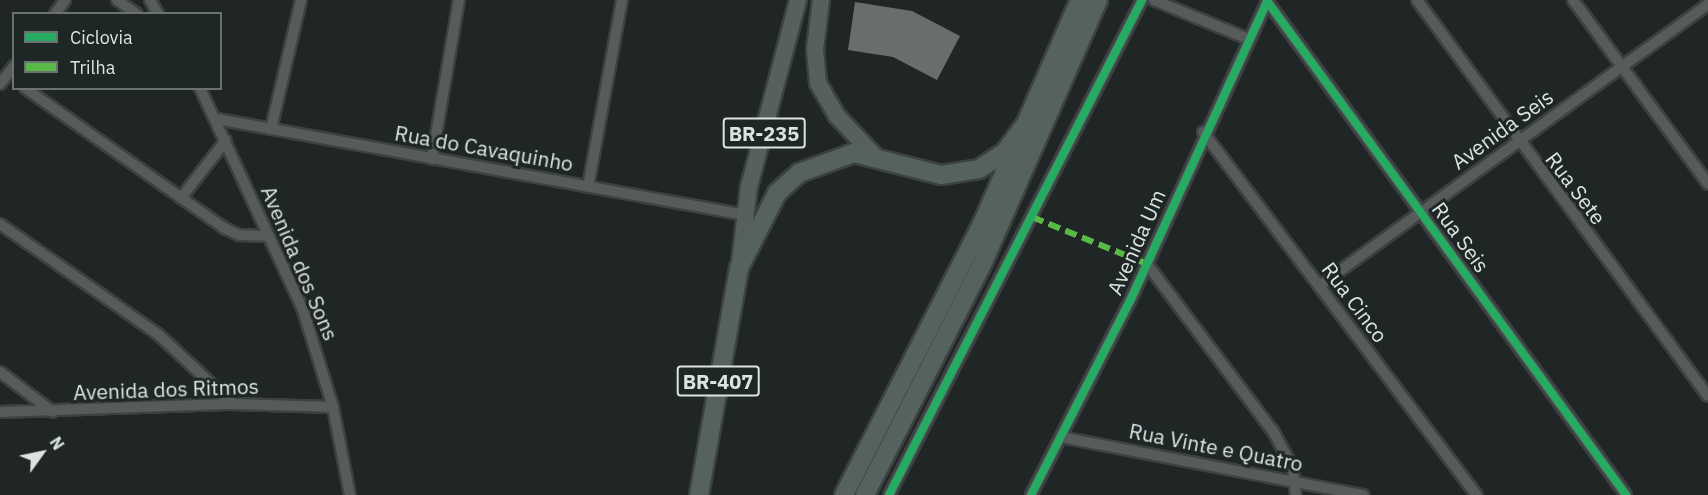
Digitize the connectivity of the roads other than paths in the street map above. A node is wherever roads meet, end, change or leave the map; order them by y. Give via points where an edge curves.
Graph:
1 (117, 0) edge
2 (301, 0) edge
3 (459, 0) edge
4 (622, 0) edge
5 (798, 0) edge
6 (821, 0) edge
7 (1080, 0) edge
8 (1098, 0) edge
9 (1142, 0) edge
10 (1154, 0) edge
11 (1417, 0) edge
12 (1573, 0) edge
13 (1267, 1) edge
14 (1708, 4) edge
15 (134, 12) edge
16 (1248, 39) junction
17 (1622, 66) junction
18 (27, 90) edge
19 (201, 90) edge
20 (1034, 113) junction
21 (217, 119) junction
22 (270, 129) junction
23 (1203, 132) junction
24 (226, 140) junction
25 (1517, 142) junction
26 (873, 154) junction
27 (432, 159) junction
28 (1708, 184) edge
29 (588, 187) junction
30 (181, 198) junction
31 (1420, 212) junction
32 (745, 216) junction
33 (0, 224) edge
34 (269, 236) junction
35 (1147, 264) junction
36 (739, 268) junction
37 (1319, 285) junction
38 (0, 372) edge
39 (1708, 396) edge
40 (233, 404) junction
41 (333, 407) junction
42 (0, 412) edge
43 (53, 412) junction
44 (906, 414) junction
45 (922, 423) junction
46 (1061, 437) junction
47 (1296, 482) junction
48 (866, 494) edge
49 (351, 495) edge
50 (699, 495) edge
51 (844, 495) edge
52 (889, 495) edge
53 (1031, 495) edge
54 (1296, 495) edge
55 (1363, 495) edge
56 (1477, 495) edge
57 (1626, 495) edge

1 - 15 street
2 - 22 street
3 - 27 street
4 - 29 street
5 - 32 main road, BR-235 / BR-235
6 - 26 main road, BR-235 / BR-235 via 815,49 818,82 837,116
7 - 20 highway
8 - 44 highway via 984,260
9 - 45 street
10 - 16 street
11 - 25 street, Rua Sete
12 - 17 street
13 - 16 street, Avenida Um
13 - 31 street, Rua Seis
14 - 17 street, Avenida Seis
16 - 23 street, Avenida Um
17 - 25 street, Avenida Seis
17 - 28 street
18 - 30 street
19 - 21 street, Avenida dos Sons
20 - 26 highway via 1005,152 969,172 928,173
20 - 51 highway
21 - 22 street, Rua do Cavaquinho
21 - 24 street, Avenida dos Sons
22 - 27 street, Rua do Cavaquinho
23 - 35 street, Avenida Um
23 - 37 street, Rua Cinco
24 - 30 street
24 - 34 street, Avenida dos Sons
25 - 31 street, Avenida Seis
25 - 39 street, Rua Sete
26 - 36 highway via 839,155 790,180 767,210
27 - 29 street, Rua do Cavaquinho
29 - 32 street, Rua do Cavaquinho
30 - 34 street via 239,235
31 - 37 street, Avenida Seis
31 - 57 street, Rua Seis
32 - 36 main road, BR-235 / BR-235
33 - 40 street via 159,335
34 - 41 street, Avenida dos Sons via 303,310
35 - 46 street, Avenida Um
35 - 47 street via 1274,431
36 - 50 highway, BR-407
37 - 56 street, Rua Cinco
38 - 43 street
40 - 41 street, Avenida dos Ritmos
40 - 43 street, Avenida dos Ritmos
41 - 49 street, Avenida dos Sons
42 - 43 street, Avenida dos Ritmos
44 - 45 street
44 - 48 highway
45 - 52 street
46 - 47 street, Rua Vinte e Quatro
46 - 53 street, Avenida Um
47 - 54 street
47 - 55 street, Rua Vinte e Quatro

